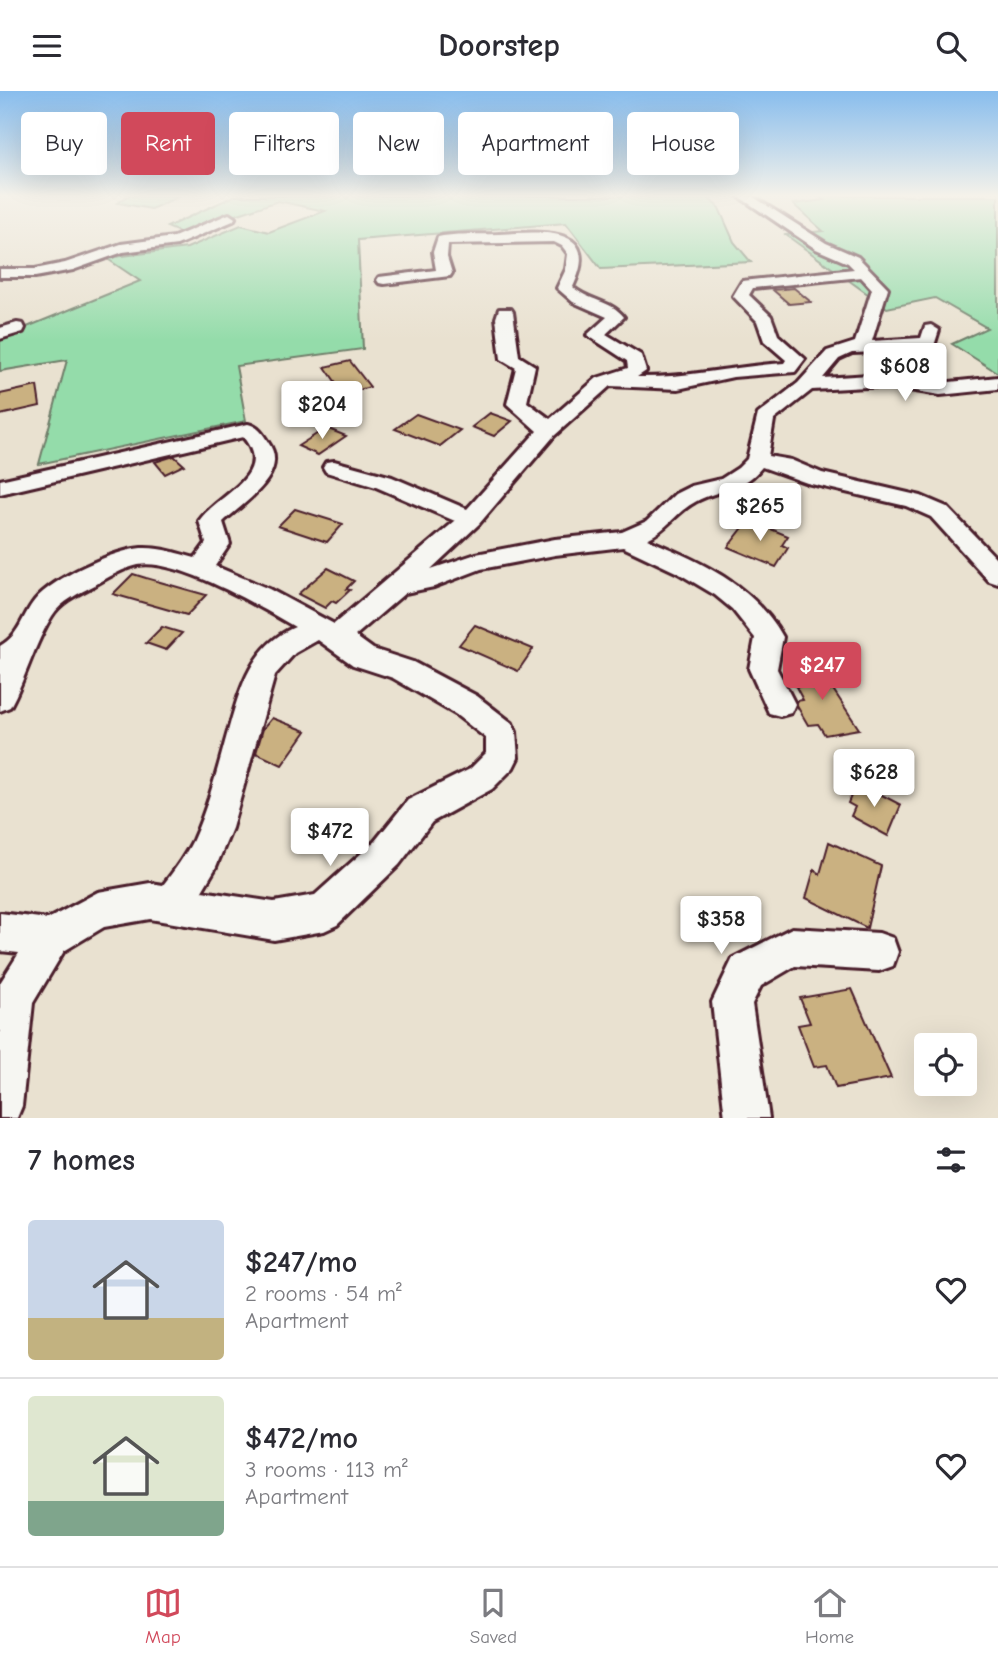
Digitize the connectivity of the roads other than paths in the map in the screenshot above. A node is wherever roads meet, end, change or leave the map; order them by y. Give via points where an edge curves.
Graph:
1 (150, 244) edge
2 (441, 244) edge
3 (567, 244) edge
4 (818, 244) edge
5 (866, 272) junction
6 (0, 273) edge
7 (384, 280) dead end
8 (505, 312) dead end
9 (17, 328) dead end
10 (932, 330) dead end
11 (0, 334) edge
12 (862, 346) junction
13 (604, 382) junction
14 (998, 383) edge
15 (807, 385) junction
16 (547, 432) junction
17 (757, 460) junction
18 (334, 467) dead end
19 (0, 487) edge
20 (471, 519) junction
21 (626, 539) junction
22 (200, 569) junction
23 (998, 575) edge
24 (398, 585) junction
25 (328, 633) junction
26 (9, 654) edge
27 (0, 698) edge
28 (780, 704) dead end
29 (172, 904) junction
30 (0, 932) edge
31 (51, 938) junction
32 (878, 952) dead end
33 (0, 1107) edge
34 (747, 1118) edge

1 - 6 street via 121,247 68,267
2 - 7 street via 444,273
3 - 13 street via 576,254 577,265 565,288 575,299 612,311 616,317 595,335 635,359 636,371
4 - 5 street via 853,260
5 - 12 street via 880,288
5 - 13 street via 747,284 741,296 765,319 770,337 796,359 789,368 733,372 678,383
8 - 16 street via 510,359 526,366 517,404
9 - 11 street
10 - 12 street via 928,342
12 - 15 street via 841,348
13 - 16 street
14 - 15 street via 940,389 884,380
15 - 17 street via 765,418
16 - 20 street
17 - 21 street via 728,484 683,499 655,526
17 - 23 street via 939,512
18 - 20 street via 384,482
19 - 22 street via 248,430 263,450 262,465 252,487 211,521 218,544
20 - 24 street
21 - 24 street via 476,562 425,581
21 - 28 street via 697,571 757,617 769,637 763,669
22 - 25 street
22 - 26 street via 169,559 138,557 94,573 47,603
24 - 25 street
25 - 29 street via 298,636 280,648 264,669 247,705 242,739 209,841
25 - 29 street via 363,657 403,670 466,705 501,732 502,758 481,779 420,811 387,853 324,912 274,921
26 - 27 street
29 - 31 street via 150,901 98,910
30 - 31 street
31 - 33 street via 14,997
32 - 34 street via 792,947 747,972 732,1002

